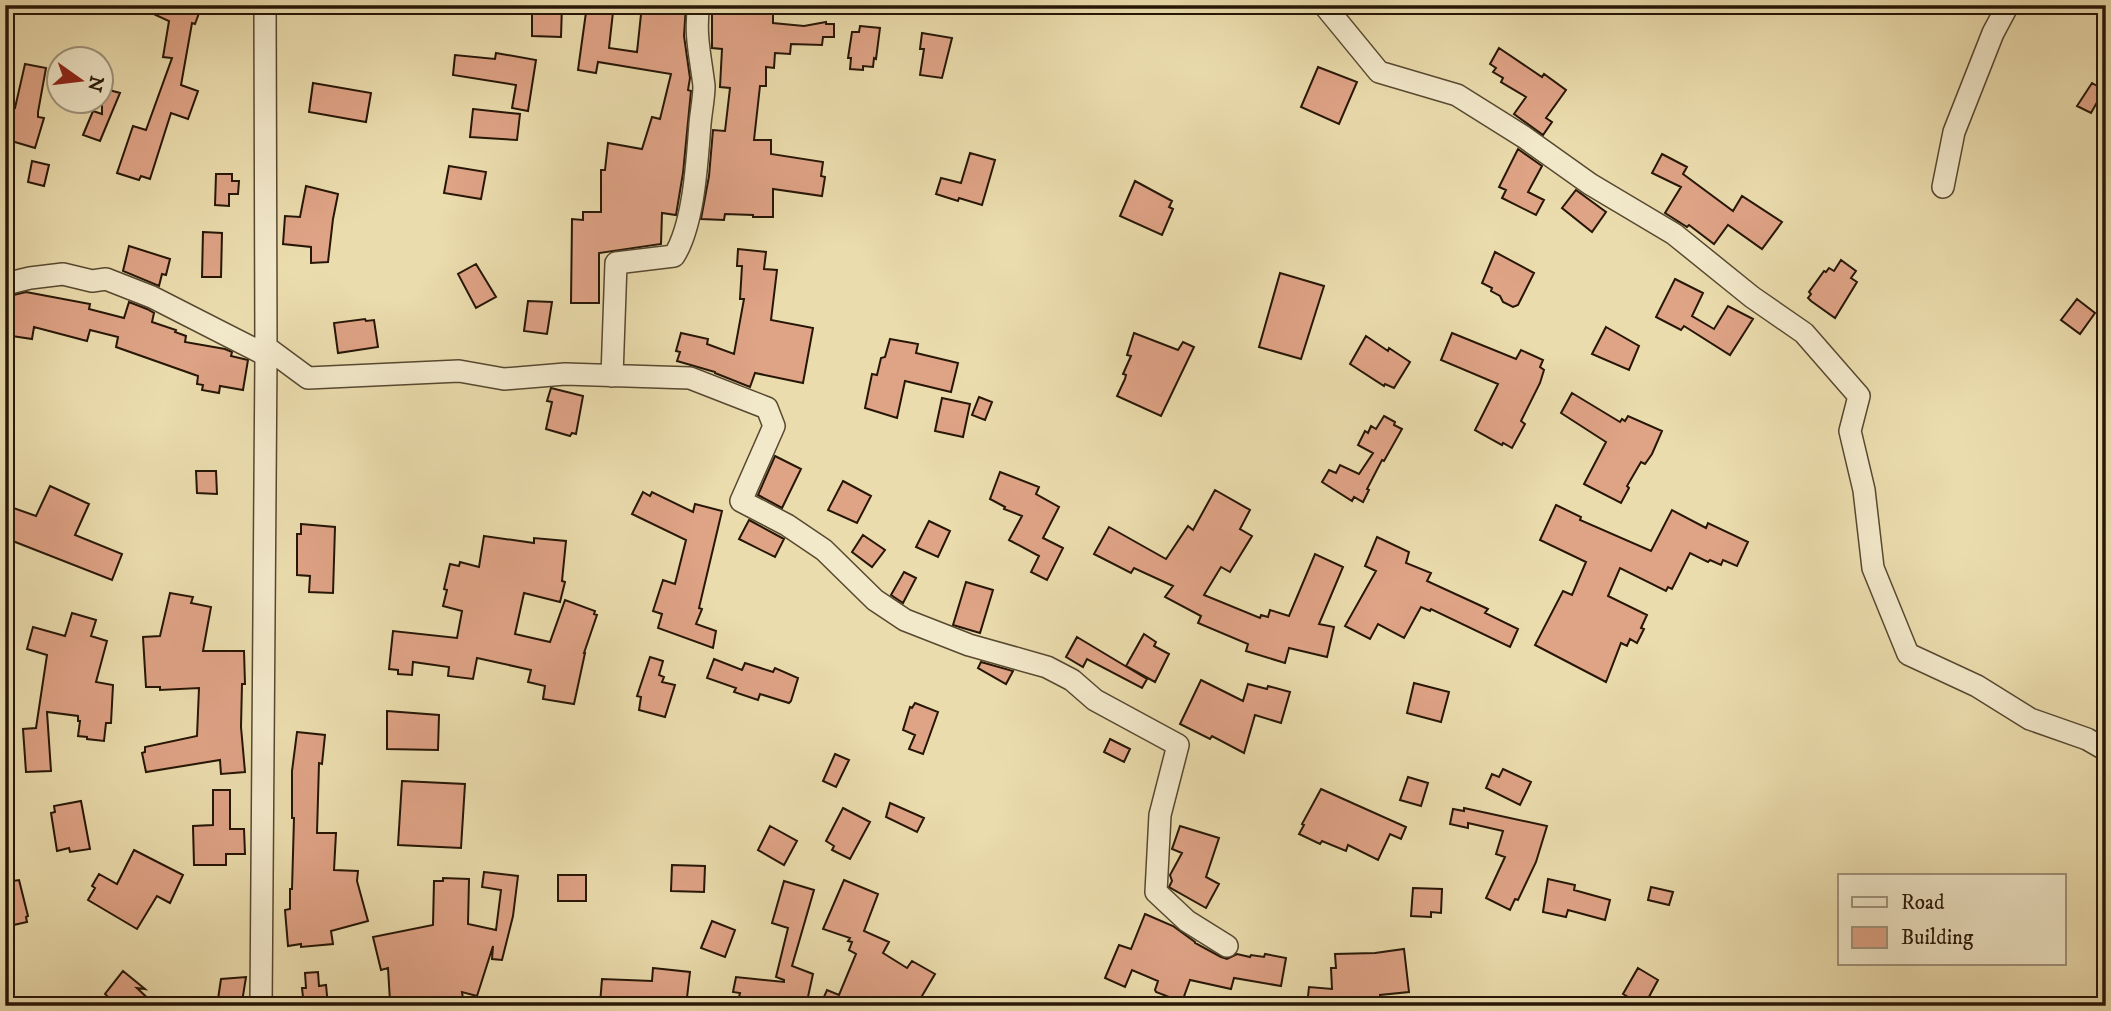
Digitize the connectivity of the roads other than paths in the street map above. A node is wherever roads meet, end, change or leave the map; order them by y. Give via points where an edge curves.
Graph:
1 (265, 5) edge
2 (699, 5) edge
3 (1324, 5) edge
4 (2008, 5) edge
5 (1943, 187) dead end
6 (5, 284) edge
7 (266, 351) junction
8 (612, 376) junction
9 (2106, 750) edge
10 (1227, 946) dead end
11 (261, 1006) edge

1 - 7 street
2 - 8 street via 695,23 704,89 690,207 674,256 616,263
3 - 9 street via 1379,72 1457,94 1590,184 1674,234 1804,333 1859,396 1850,431 1864,490 1873,568 1908,654 1977,686 2030,719
4 - 5 street via 1954,132
6 - 7 street via 63,274 92,281 106,279
7 - 8 street via 308,378 459,371 504,379
7 - 11 street
8 - 10 street via 690,378 767,408 774,426 741,501 824,550 876,600 905,620 969,645 1047,667 1178,745 1160,815 1156,892 1187,921

